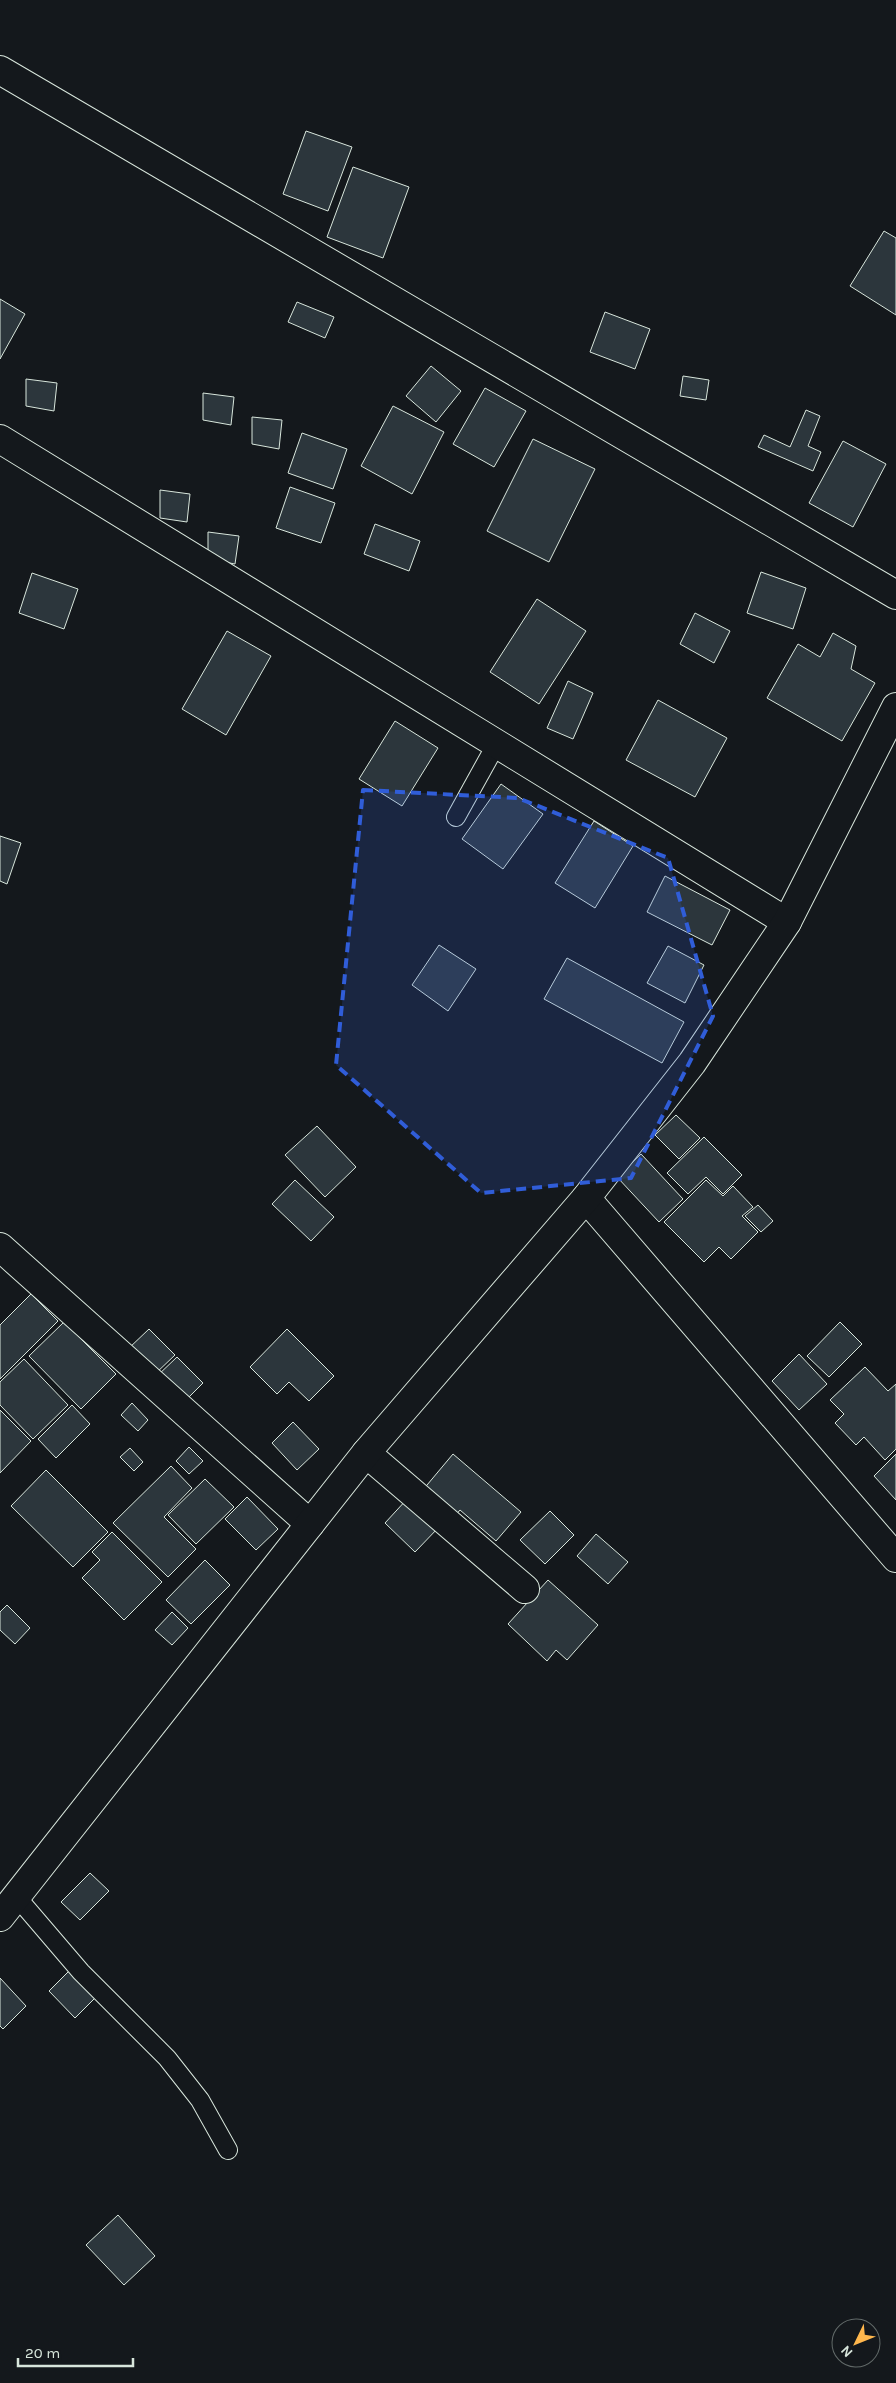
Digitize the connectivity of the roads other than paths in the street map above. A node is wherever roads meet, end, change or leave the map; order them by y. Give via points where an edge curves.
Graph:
1 (0, 70) edge
2 (0, 439) edge
3 (896, 595) edge
4 (896, 707) edge
5 (497, 744) junction
6 (456, 817) dead end
7 (787, 922) junction
8 (586, 1198) junction
9 (0, 1248) edge
10 (366, 1453) junction
11 (310, 1524) junction
12 (896, 1558) edge
13 (525, 1589) dead end
14 (16, 1896) junction
15 (0, 1917) edge
16 (228, 2150) dead end

1 - 3 street
2 - 5 street
4 - 7 street
5 - 6 lane
5 - 7 street
7 - 8 street via 692,1063
8 - 10 street
8 - 12 street
9 - 11 street
10 - 11 street
10 - 13 street
11 - 14 street
14 - 15 street
14 - 16 lane via 81,1972 167,2058 200,2100

